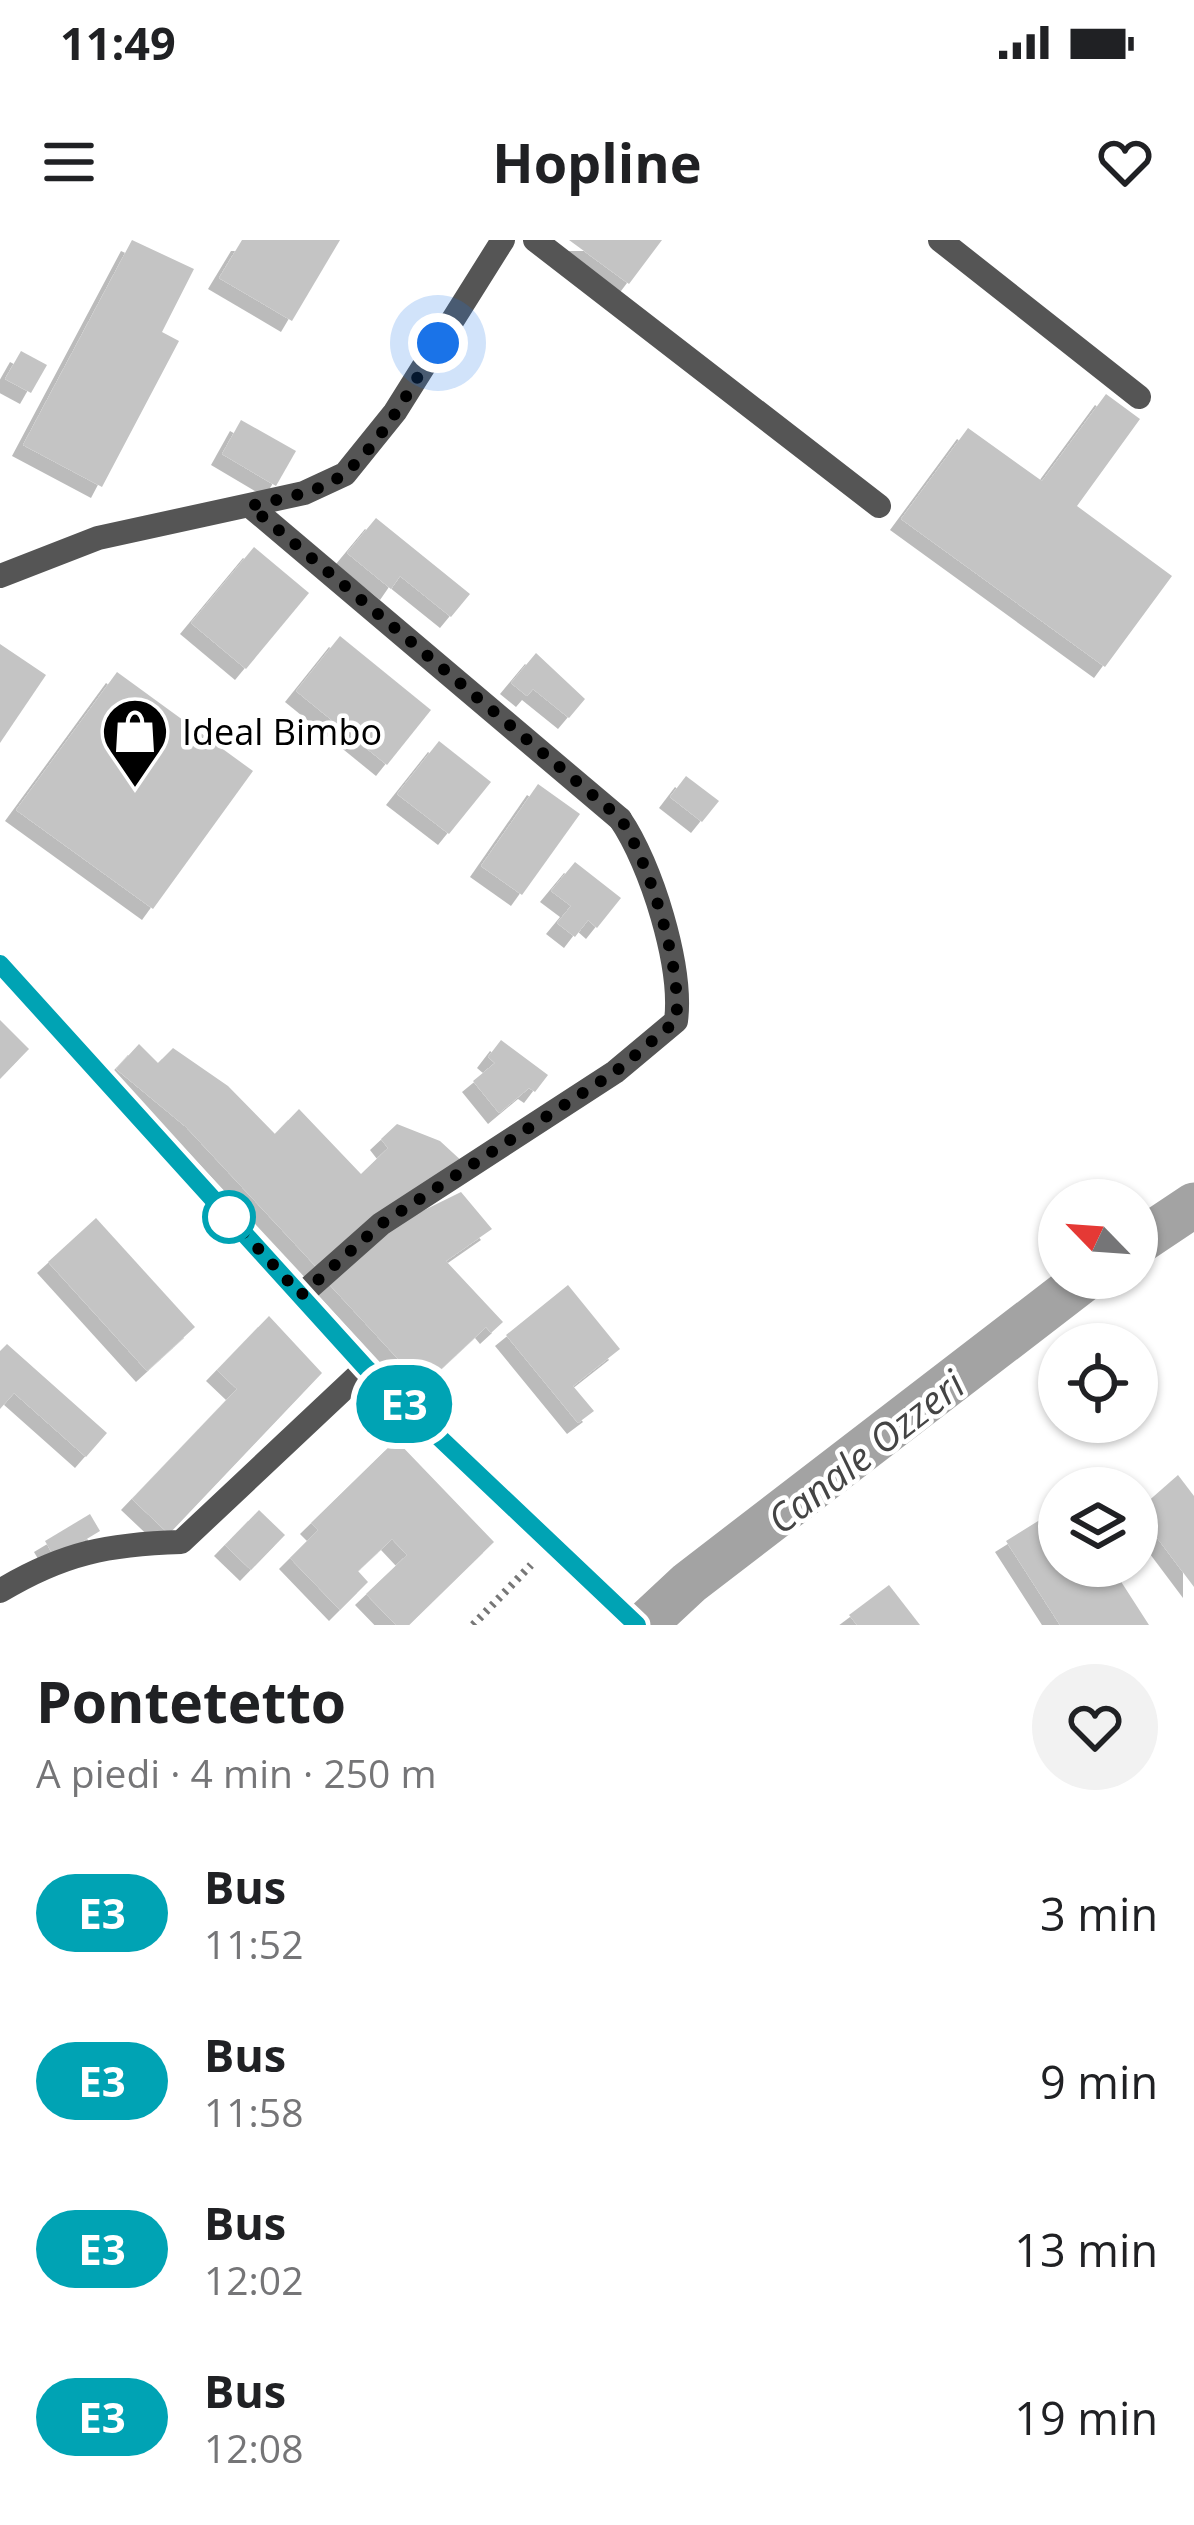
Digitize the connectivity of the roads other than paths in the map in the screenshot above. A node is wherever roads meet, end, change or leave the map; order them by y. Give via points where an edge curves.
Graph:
1 (503, 240) edge
2 (535, 240) edge
3 (940, 240) edge
4 (1139, 398) dead end
5 (250, 506) junction
6 (879, 506) dead end
7 (0, 576) edge
8 (0, 964) edge
9 (301, 1295) junction
10 (366, 1368) junction
11 (0, 1591) edge
12 (637, 1625) edge

1 - 5 street via 345,474
2 - 6 street
3 - 4 street
5 - 7 street via 98,538
5 - 9 street via 620,818 644,853 680,994 676,1021 615,1072 381,1224
8 - 9 main road
9 - 10 main road
10 - 11 street via 181,1541 112,1544 43,1565
10 - 12 main road

